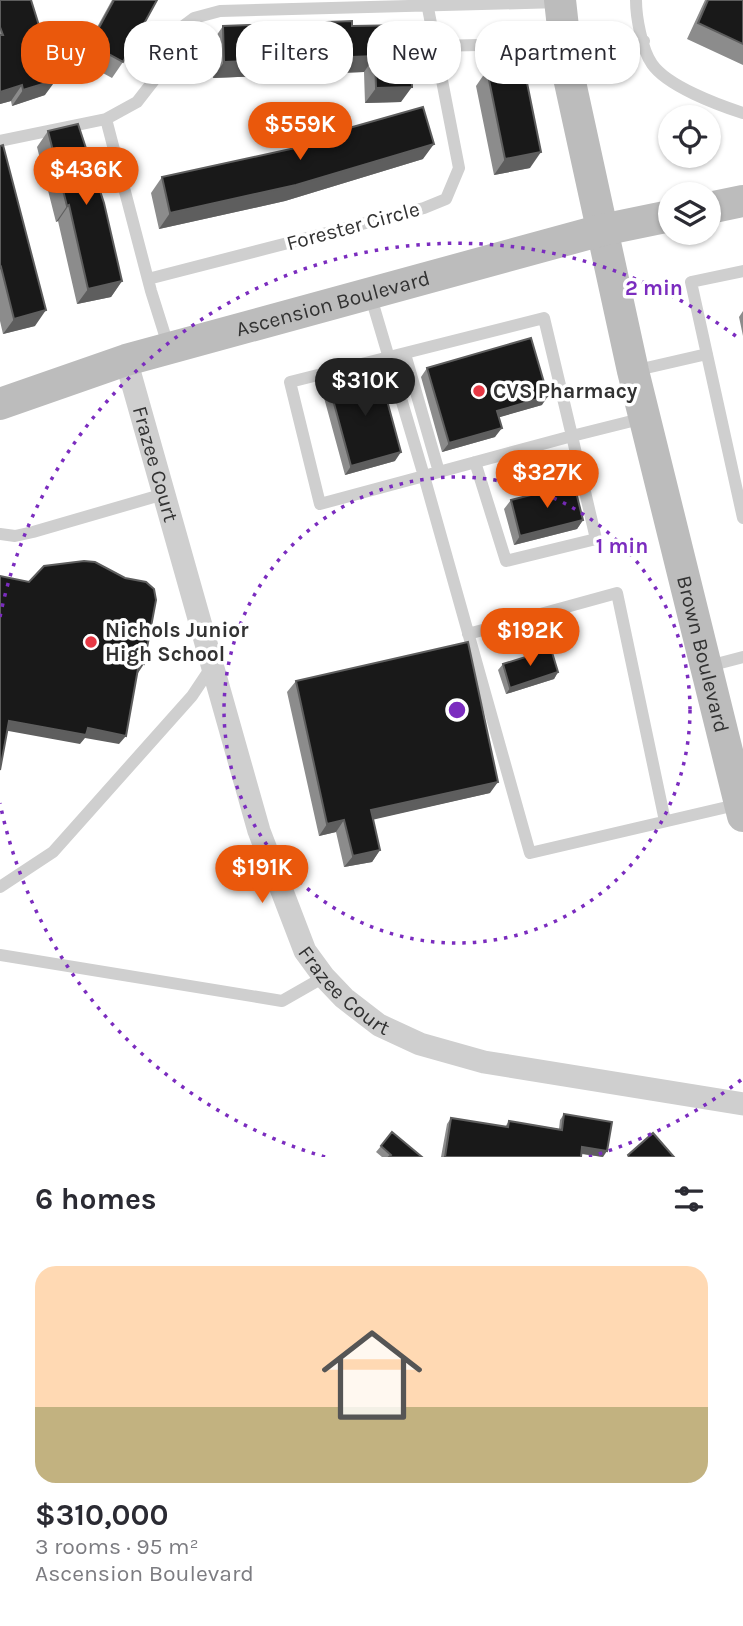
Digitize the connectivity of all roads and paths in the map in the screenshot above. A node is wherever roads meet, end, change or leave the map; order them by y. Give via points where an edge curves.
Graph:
1 (636, 0) edge
2 (560, 1) edge
3 (427, 3) junction
4 (430, 21) edge
5 (561, 21) edge
6 (644, 41) junction
7 (640, 42) edge
8 (442, 84) edge
9 (571, 84) edge
10 (743, 113) edge
11 (106, 119) junction
12 (0, 141) edge
13 (743, 201) edge
14 (721, 206) edge
15 (658, 218) edge
16 (602, 230) junction
17 (743, 271) edge
18 (149, 285) junction
19 (370, 294) junction
20 (169, 349) junction
21 (405, 354) junction
22 (707, 354) junction
23 (390, 358) junction
24 (126, 360) junction
25 (633, 371) junction
26 (0, 404) edge
27 (644, 418) junction
28 (572, 436) junction
29 (475, 462) junction
30 (439, 472) junction
31 (424, 476) junction
32 (164, 494) junction
33 (743, 519) edge
34 (0, 534) edge
35 (468, 634) junction
36 (743, 657) edge
37 (212, 666) junction
38 (705, 667) junction
39 (742, 810) edge
40 (665, 821) junction
41 (0, 887) edge
42 (0, 955) edge
43 (324, 977) junction
44 (743, 1104) edge

1 - 6 lane
2 - 3 lane
2 - 5 street, Brown Boulevard
3 - 4 lane, Forester Circle
3 - 11 lane via 220,11 194,18 177,33 165,66 137,103
6 - 7 lane
6 - 10 lane via 651,63 667,78
8 - 18 lane, Forester Circle via 458,168 446,199
9 - 16 street, Brown Boulevard
11 - 12 lane
11 - 18 lane
13 - 14 street
15 - 16 street, Ascension Boulevard
16 - 19 street, Ascension Boulevard
16 - 25 street, Brown Boulevard
17 - 22 lane via 691,282
18 - 20 lane
19 - 20 street, Ascension Boulevard
19 - 23 lane
20 - 24 street, Ascension Boulevard
21 - 23 lane
21 - 28 lane via 544,318
21 - 30 lane
22 - 25 lane
22 - 33 lane
23 - 31 lane
23 - 31 lane via 290,382 320,504
24 - 26 street, Ascension Boulevard
24 - 32 street, Frazee Court
25 - 27 street, Brown Boulevard
27 - 28 lane
27 - 38 street, Brown Boulevard
28 - 29 lane
28 - 29 lane via 596,539 506,561
29 - 30 lane
30 - 31 lane
31 - 35 lane
32 - 34 lane via 33,533
32 - 37 street, Frazee Court
35 - 40 lane via 530,853
35 - 40 lane via 617,593
36 - 38 lane
37 - 41 lane via 192,696 53,852
37 - 43 street, Frazee Court via 279,889 305,951
38 - 39 street, Brown Boulevard
39 - 40 lane
42 - 43 lane via 282,1001
43 - 44 street, Frazee Court via 380,1025 420,1044 484,1062

